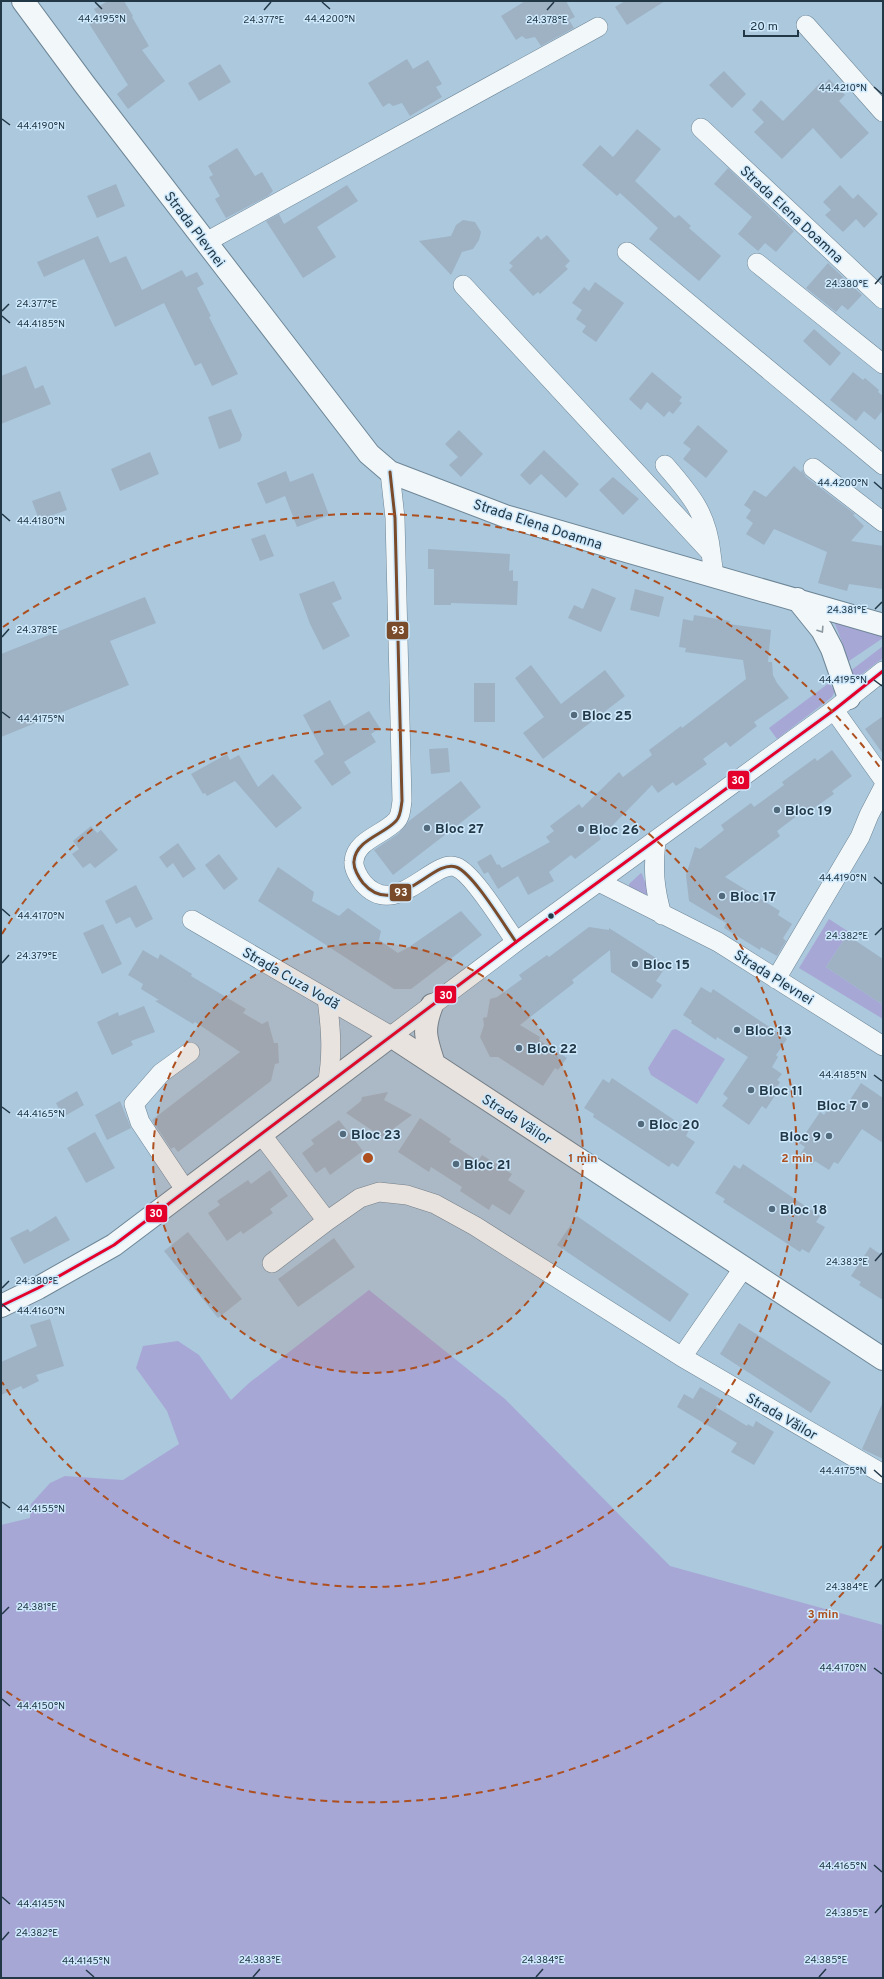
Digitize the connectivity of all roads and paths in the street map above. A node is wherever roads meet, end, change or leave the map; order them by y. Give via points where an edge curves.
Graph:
1 (23, 1) edge
2 (806, 25) dead end
3 (598, 27) dead end
4 (883, 112) edge
5 (701, 128) dead end
6 (206, 242) junction
7 (627, 252) dead end
8 (757, 263) dead end
9 (463, 285) dead end
10 (883, 299) edge
11 (883, 364) edge
12 (369, 454) joint
13 (665, 465) dead end
14 (883, 465) edge
15 (813, 468) dead end
16 (390, 472) junction
17 (883, 522) edge
18 (711, 553) junction
19 (714, 576) junction
20 (797, 599) junction
21 (883, 625) edge
22 (883, 671) edge
23 (841, 704) junction
24 (883, 780) edge
25 (883, 788) edge
26 (656, 840) junction
27 (599, 882) junction
28 (662, 915) junction
29 (192, 920) dead end
30 (516, 942) junction
31 (776, 978) junction
32 (327, 999) junction
33 (432, 1005) junction
34 (391, 1036) junction
35 (883, 1046) edge
36 (190, 1052) dead end
37 (434, 1064) junction
38 (327, 1085) junction
39 (261, 1134) junction
40 (186, 1191) junction
41 (327, 1221) junction
42 (272, 1263) dead end
43 (744, 1267) junction
44 (1, 1306) edge
45 (682, 1357) junction
46 (883, 1359) edge
47 (883, 1474) edge

1 - 6 street, Strada Plevnei
2 - 4 street
3 - 6 street
5 - 10 street, Strada Elena Doamna
6 - 12 street, Strada Plevnei
7 - 14 street
8 - 11 street
9 - 18 street
12 - 16 street, Strada Elena Doamna
13 - 18 street via 697,504 709,538
15 - 17 street
16 - 19 street, Strada Elena Doamna via 505,516
16 - 30 street via 395,518 402,801 401,811 396,820 360,847 355,855 354,864 361,881 367,887 378,894 391,895 415,886 446,867 454,866 469,877
18 - 19 street
19 - 20 street, Strada Elena Doamna
20 - 21 street, Strada Elena Doamna
20 -> 23 street via 822,630 832,649
22 - 23 street
23 - 24 street
23 - 26 street
25 - 31 street via 860,838
26 - 27 street
26 - 28 street via 653,865 655,890
27 - 28 street, Strada Plevnei
27 - 30 street
28 - 31 street, Strada Plevnei via 718,942
29 - 32 street, Strada Cuza Vodă
30 - 33 street
31 - 35 street, Strada Plevnei
32 - 34 street, Strada Cuza Vodă
32 - 38 street via 332,1044
33 - 34 street
33 - 37 street via 426,1022 426,1037
34 - 37 street, Strada Văilor
34 - 38 street
36 - 40 street via 161,1073 134,1104 140,1122
37 - 43 street, Strada Văilor
38 - 39 street
39 - 40 street
39 - 41 street
40 - 44 street via 114,1245
41 - 42 street, Strada Văilor
41 - 45 street, Strada Văilor via 360,1198 379,1192 407,1195 435,1204 476,1226
43 - 45 street
43 - 46 street, Strada Văilor
45 - 47 street, Strada Văilor

